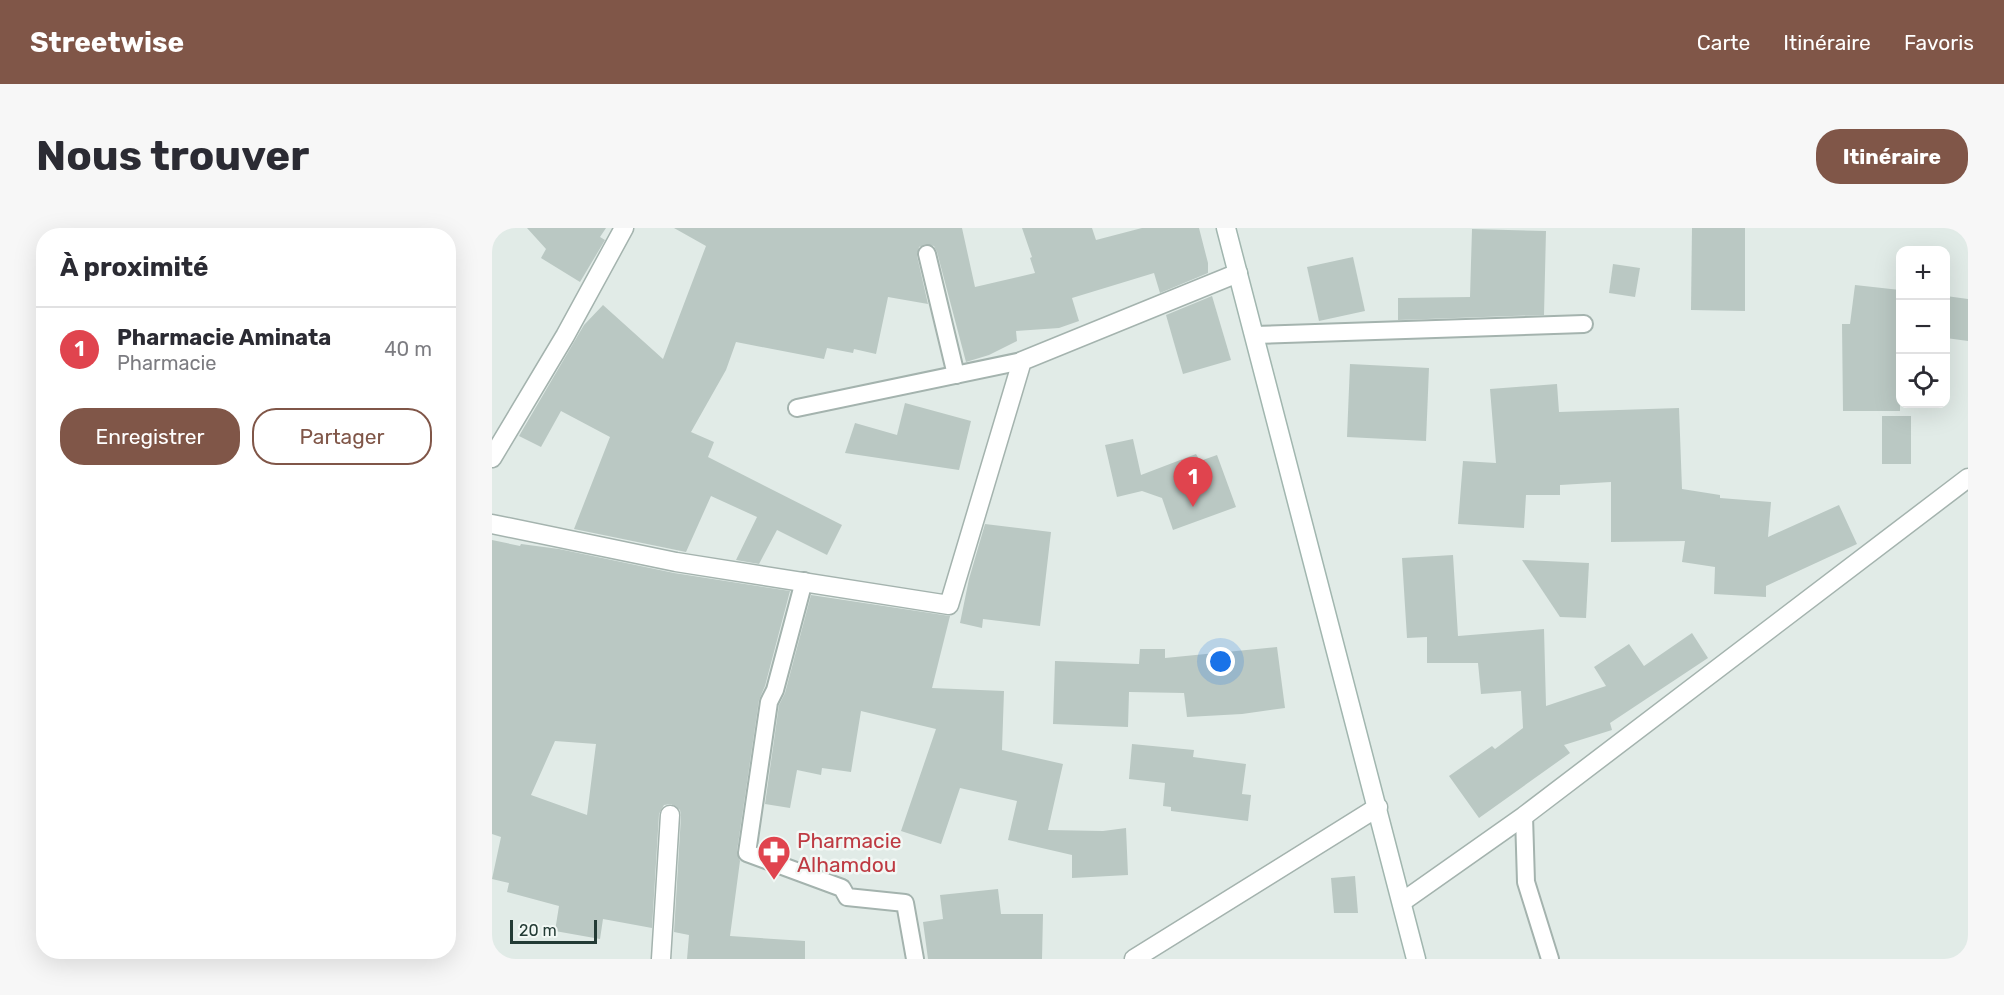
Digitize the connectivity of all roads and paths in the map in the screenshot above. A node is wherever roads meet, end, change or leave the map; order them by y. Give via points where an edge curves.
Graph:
1 (624, 228) edge
2 (1226, 228) edge
3 (927, 254) dead end
4 (1238, 273) junction
5 (1584, 324) dead end
6 (1254, 335) junction
7 (1022, 361) junction
8 (956, 375) junction
9 (797, 408) dead end
10 (492, 458) edge
11 (1968, 478) edge
12 (492, 524) edge
13 (804, 581) junction
14 (1378, 807) junction
15 (670, 815) dead end
16 (1524, 816) junction
17 (1402, 902) junction
18 (661, 959) edge
19 (915, 959) edge
20 (1134, 959) edge
21 (1416, 959) edge
22 (1550, 959) edge

1 - 10 street
2 - 4 street
3 - 8 lane
4 - 6 street
4 - 7 street
5 - 6 lane
6 - 14 street
7 - 8 lane
7 - 13 street via 949,605
8 - 9 lane
11 - 16 street
12 - 13 street via 676,561
13 - 19 lane via 770,702 747,853 842,888 847,897 905,903
14 - 17 street
14 - 20 street
15 - 18 street
16 - 17 street
16 - 22 lane via 1526,882
17 - 21 street

